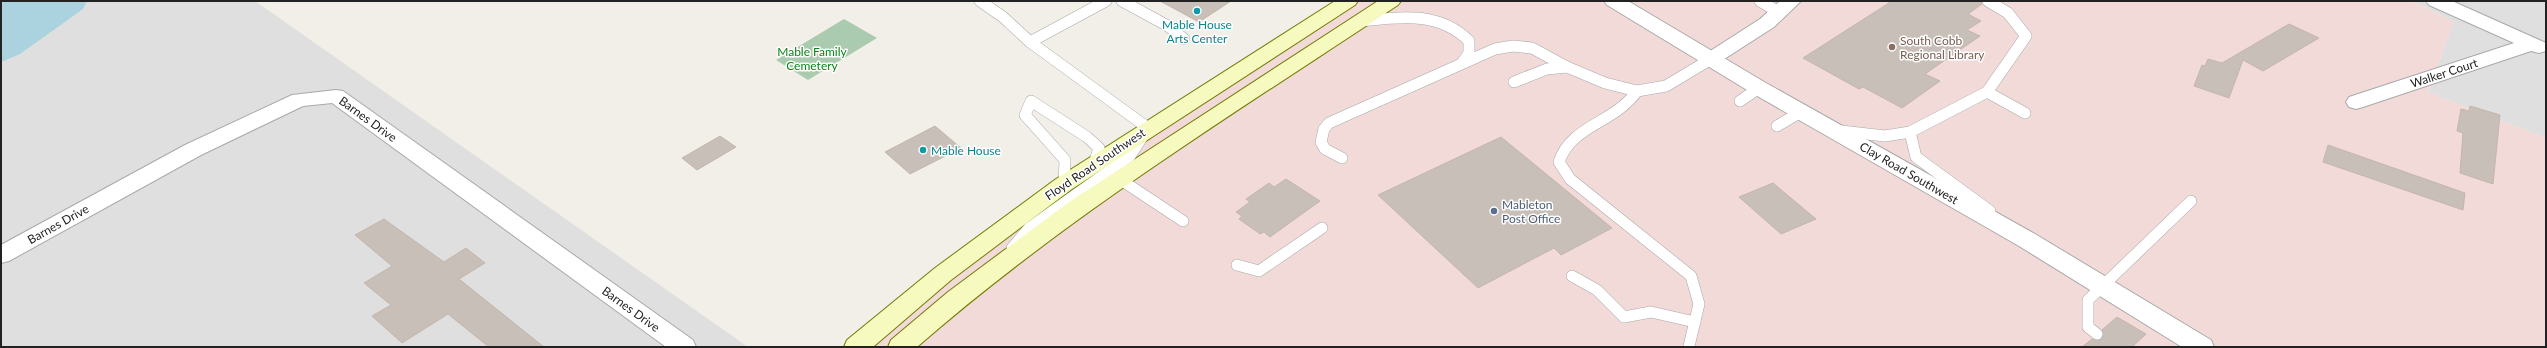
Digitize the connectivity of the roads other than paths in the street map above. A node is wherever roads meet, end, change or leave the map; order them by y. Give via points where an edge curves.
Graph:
1 (980, 1) edge
2 (1106, 1) edge
3 (1122, 1) edge
4 (1348, 1) edge
5 (1391, 1) edge
6 (1614, 1) edge
7 (1760, 1) edge
8 (1988, 1) edge
9 (2436, 1) edge
10 (1785, 7) edge
11 (1360, 21) junction
12 (1184, 40) dead end
13 (1030, 42) junction
14 (2539, 47) edge
15 (1711, 59) junction
16 (1460, 65) junction
17 (1567, 68) junction
18 (1514, 82) dead end
19 (1760, 88) junction
20 (1637, 92) junction
21 (1987, 92) junction
22 (1740, 101) dead end
23 (2356, 102) dead end
24 (1801, 112) junction
25 (2025, 113) dead end
26 (1777, 126) dead end
27 (1148, 128) junction
28 (1832, 130) junction
29 (1910, 132) junction
30 (1342, 158) dead end
31 (1094, 164) junction
32 (1118, 178) junction
33 (1064, 184) junction
34 (2191, 201) dead end
35 (1184, 221) dead end
36 (1322, 228) dead end
37 (2027, 240) junction
38 (1, 255) edge
39 (998, 265) junction
40 (1237, 265) dead end
41 (1572, 276) dead end
42 (2101, 286) junction
43 (1695, 322) junction
44 (2097, 334) dead end
45 (1689, 346) edge
46 (2199, 346) edge
47 (684, 347) edge
48 (856, 347) edge
49 (900, 347) edge

1 - 13 lane via 1003,17
2 - 13 lane
3 - 12 lane via 1168,26
4 - 27 main road, Floyd Road Southwest
5 - 11 main road, Floyd Road Southwest
6 - 15 street, Clay Road Southwest
7 - 10 lane
8 - 21 lane via 2008,13 2026,36
9 - 14 street
10 - 15 street
11 - 16 lane via 1416,17 1447,24 1459,30 1469,41 1469,53
11 - 32 main road, Floyd Road Southwest
13 - 27 lane
14 - 23 street, Walker Court
15 - 19 street, Clay Road Southwest
15 - 20 lane via 1666,86
16 - 17 lane via 1495,49 1513,46 1543,52
16 - 30 lane via 1330,123 1324,129 1321,142 1325,149
17 - 18 lane via 1547,69
17 - 20 lane
19 - 22 lane
19 - 24 street, Clay Road Southwest
20 - 43 lane via 1632,101 1611,117 1568,143 1559,162 1570,179 1691,276 1699,304
21 - 25 lane
21 - 29 lane
24 - 26 lane
24 - 28 street, Clay Road Southwest
27 - 31 main road, Floyd Road Southwest
27 - 39 lane via 1130,156 1029,228
28 - 29 lane via 1885,136
28 - 37 street, Clay Road Southwest
29 - 37 lane via 1916,157 1959,186
31 - 33 main road, Floyd Road Southwest
31 - 33 lane via 1099,148 1088,137 1031,101 1025,115 1065,160
32 - 35 lane
32 - 39 main road, Floyd Road Southwest via 1027,241
33 - 48 main road, Floyd Road Southwest via 954,265
34 - 42 lane
36 - 40 lane via 1258,271
37 - 42 street, Clay Road Southwest
38 - 47 street, Barnes Drive via 193,150 292,103 336,96
39 - 49 main road, Floyd Road Southwest
41 - 43 lane via 1597,290 1624,317 1651,312
42 - 44 lane via 2088,300 2088,328
42 - 46 street, Clay Road Southwest
43 - 45 lane

